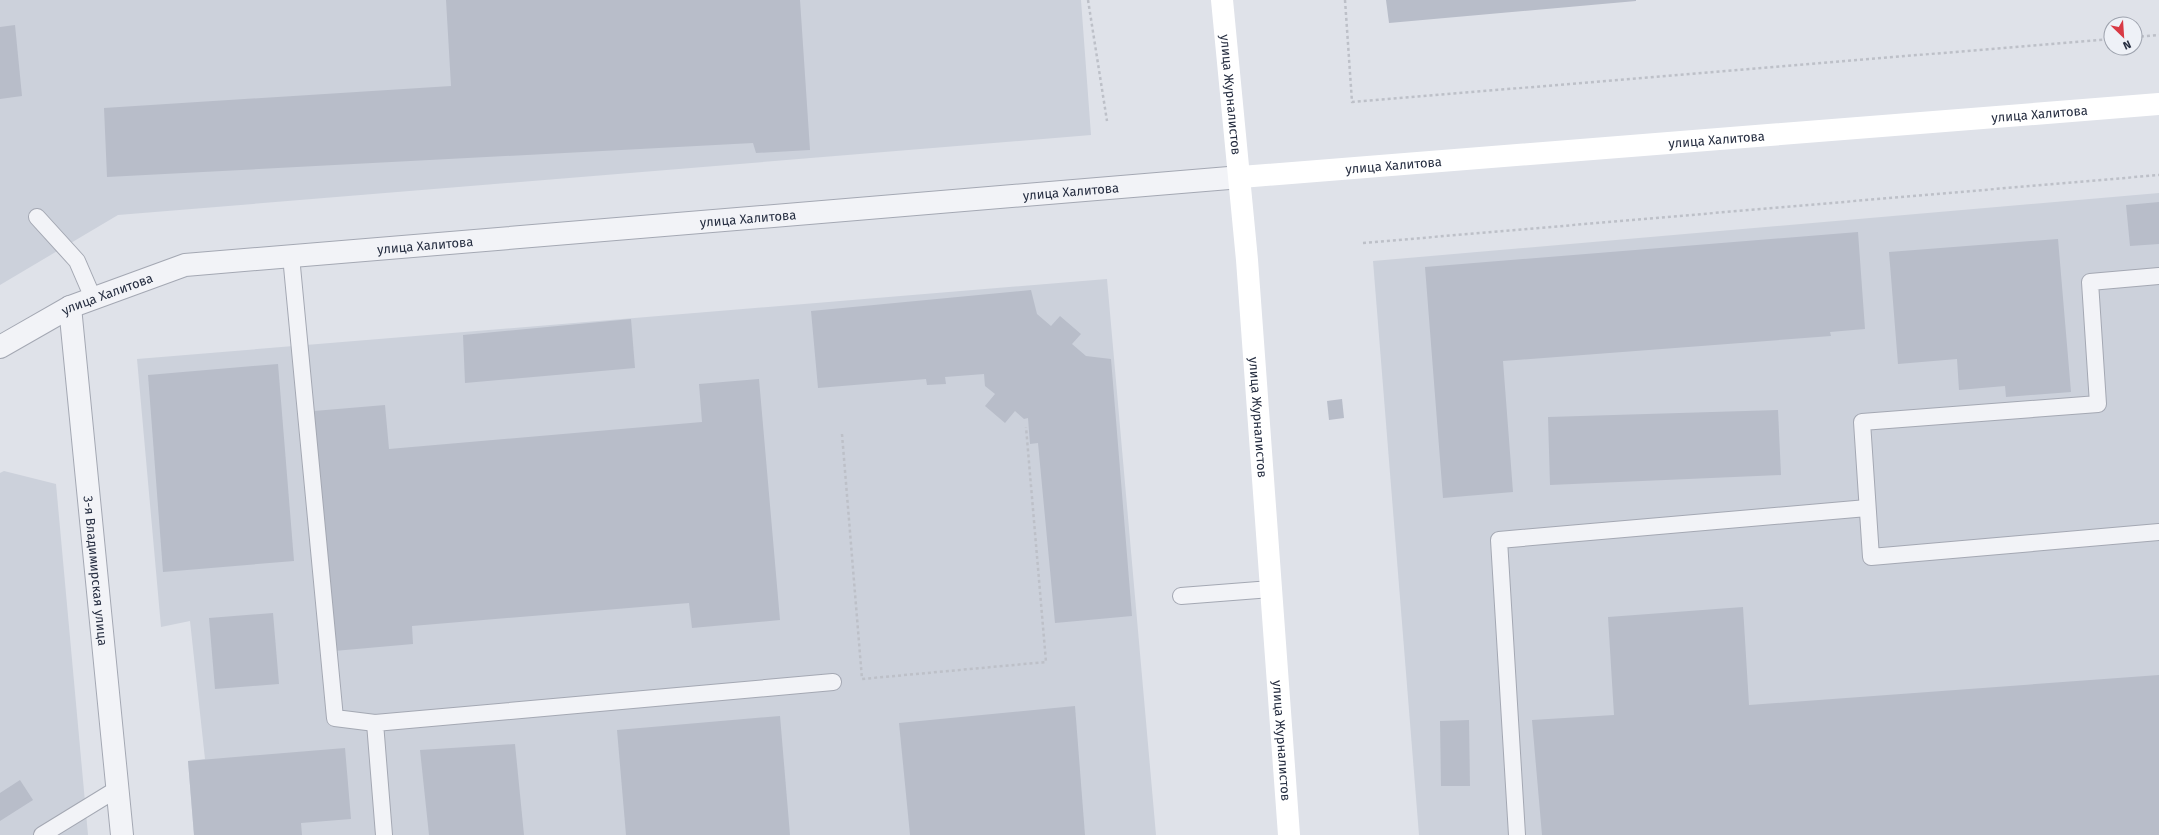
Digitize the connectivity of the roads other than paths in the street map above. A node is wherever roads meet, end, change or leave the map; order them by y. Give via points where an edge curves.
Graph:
1 (1222, 0) edge
2 (2159, 104) edge
3 (1240, 177) junction
4 (37, 217) dead end
5 (291, 256) junction
6 (2159, 276) edge
7 (92, 298) junction
8 (70, 306) junction
9 (0, 347) edge
10 (1867, 508) junction
11 (2159, 532) edge
12 (1271, 589) junction
13 (1181, 596) dead end
14 (833, 682) dead end
15 (375, 723) junction
16 (117, 789) junction
17 (42, 835) edge
18 (122, 835) edge
19 (384, 835) edge
20 (1289, 835) edge
21 (1517, 835) edge

1 - 3 street, улица Журналистов via 1231,109
2 - 3 street, улица Халитова
3 - 5 street, улица Халитова
3 - 12 street, улица Журналистов
4 - 7 lane via 77,261
5 - 7 street, улица Халитова via 185,265
5 - 15 lane via 335,718
6 - 10 lane via 2090,282 2098,404 1862,422
7 - 8 street, улица Халитова
8 - 9 street, улица Халитова
8 - 16 street, 3-я Владимирская улица
10 - 11 lane via 1871,557
10 - 21 lane via 1499,540
12 - 13 lane
12 - 20 street, улица Журналистов
14 - 15 lane
15 - 19 lane
16 - 17 lane
16 - 18 street, 3-я Владимирская улица

